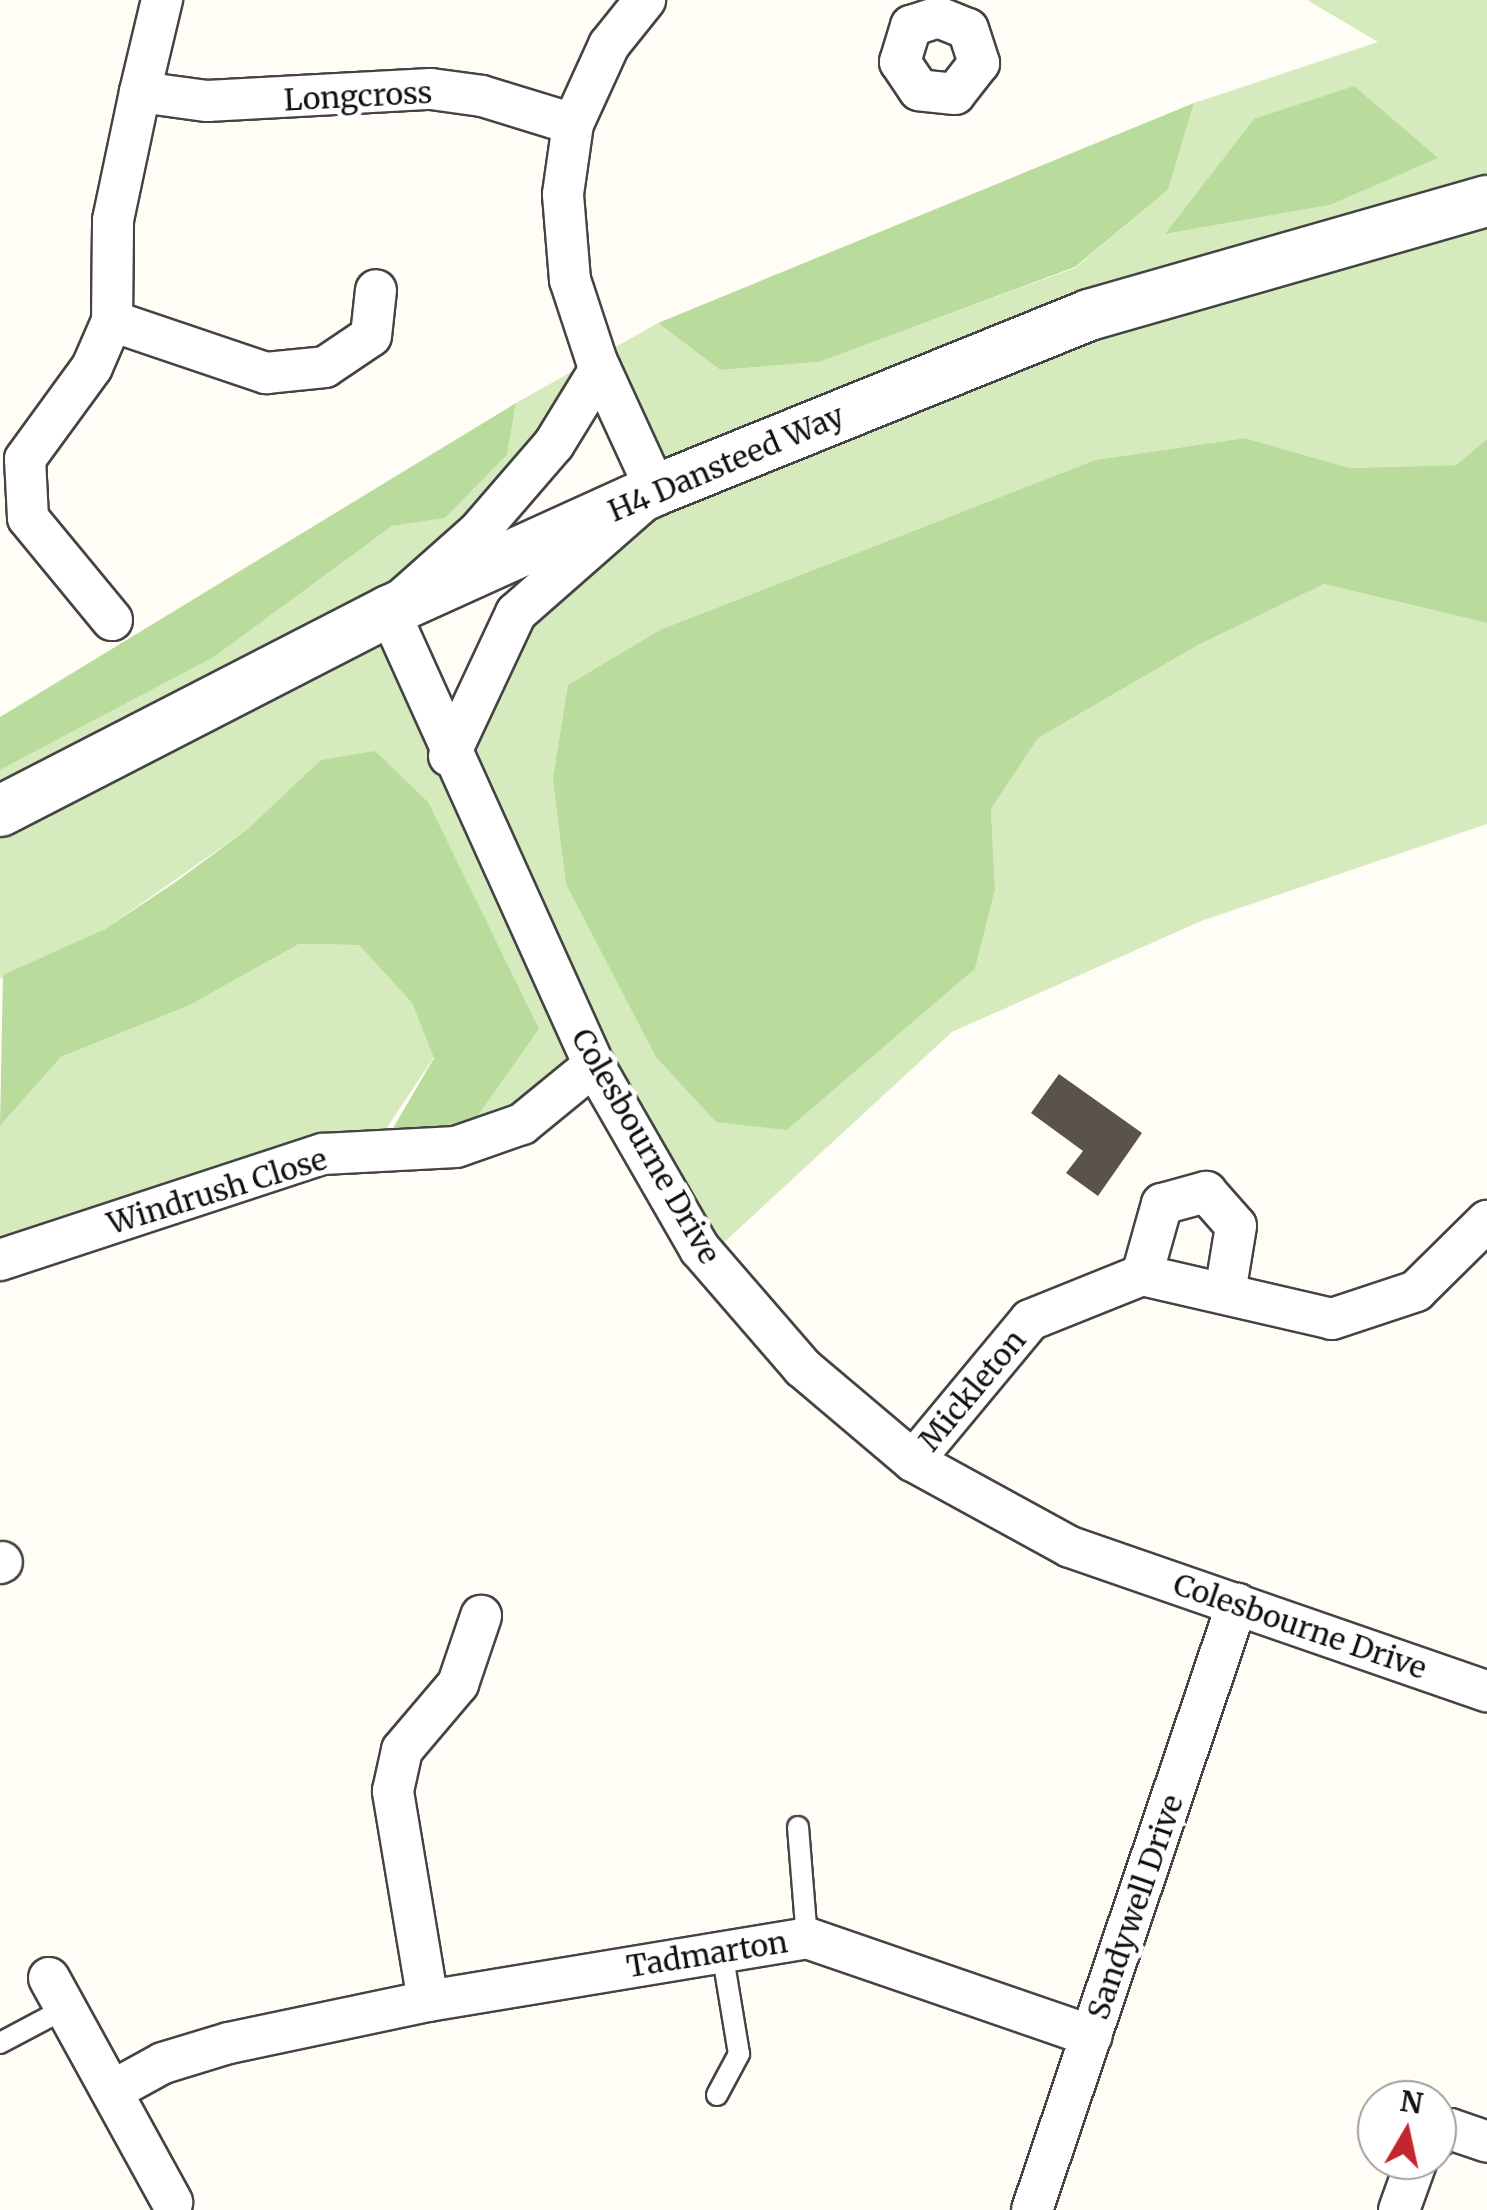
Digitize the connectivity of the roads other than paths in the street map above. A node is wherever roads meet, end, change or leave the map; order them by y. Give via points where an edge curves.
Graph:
1 (162, 0) edge
2 (645, 0) edge
3 (140, 92) junction
4 (573, 124) junction
5 (1487, 202) edge
6 (376, 290) dead end
7 (112, 321) junction
8 (600, 369) junction
9 (656, 490) junction
10 (389, 611) junction
11 (112, 620) dead end
12 (448, 756) junction
13 (0, 812) edge
14 (594, 1065) junction
15 (1487, 1222) edge
16 (0, 1260) edge
17 (1142, 1275) junction
18 (1225, 1293) junction
19 (913, 1461) junction
20 (1236, 1604) junction
21 (481, 1616) dead end
22 (1487, 1690) edge
23 (798, 1827) dead end
24 (808, 1938) junction
25 (722, 1951) junction
26 (57, 1993) joint
27 (428, 2001) junction
28 (1092, 2036) junction
29 (0, 2044) edge
30 (112, 2091) junction
31 (717, 2095) dead end
32 (1457, 2132) edge
33 (1487, 2142) edge
34 (1410, 2180) edge
35 (167, 2206) edge
36 (1032, 2210) edge
37 (1400, 2210) edge

1 - 3 street
2 - 4 street via 609,45
3 - 4 street, Longcross via 207,101 431,88
3 - 7 street via 114,220
4 - 8 street via 563,194 570,280
5 - 9 street, H4 Dansteed Way via 1089,315
6 - 7 street via 371,336 325,366 266,373
7 - 11 street via 92,367 26,459 28,518
8 - 9 street
8 - 10 street via 554,444 478,532
9 - 10 street, H4 Dansteed Way
9 - 12 street via 516,613
10 - 12 street, Colesbourne Drive
10 - 13 street, H4 Dansteed Way
12 - 14 street, Colesbourne Drive
14 - 16 street, Windrush Close via 522,1124 456,1146 322,1154
14 - 19 street, Colesbourne Drive via 700,1249 802,1368
15 - 18 street via 1416,1290 1332,1319
17 - 18 street
17 - 18 street via 1162,1204 1206,1192 1236,1226
17 - 19 street, Mickleton via 1030,1320
19 - 20 street, Colesbourne Drive via 1070,1547
20 - 22 street, Colesbourne Drive
20 - 28 street, Sandywell Drive
21 - 27 street via 458,1684 402,1750 392,1791
23 - 24 lane
24 - 25 street, Tadmarton
24 - 28 street, Tadmarton
25 - 27 street, Tadmarton
25 - 31 lane via 739,2054
26 - 29 lane
26 - 30 street
27 - 30 street, Tadmarton via 229,2043 163,2063
28 - 36 street, Sandywell Drive
30 - 35 street
32 - 33 street
34 - 37 street

